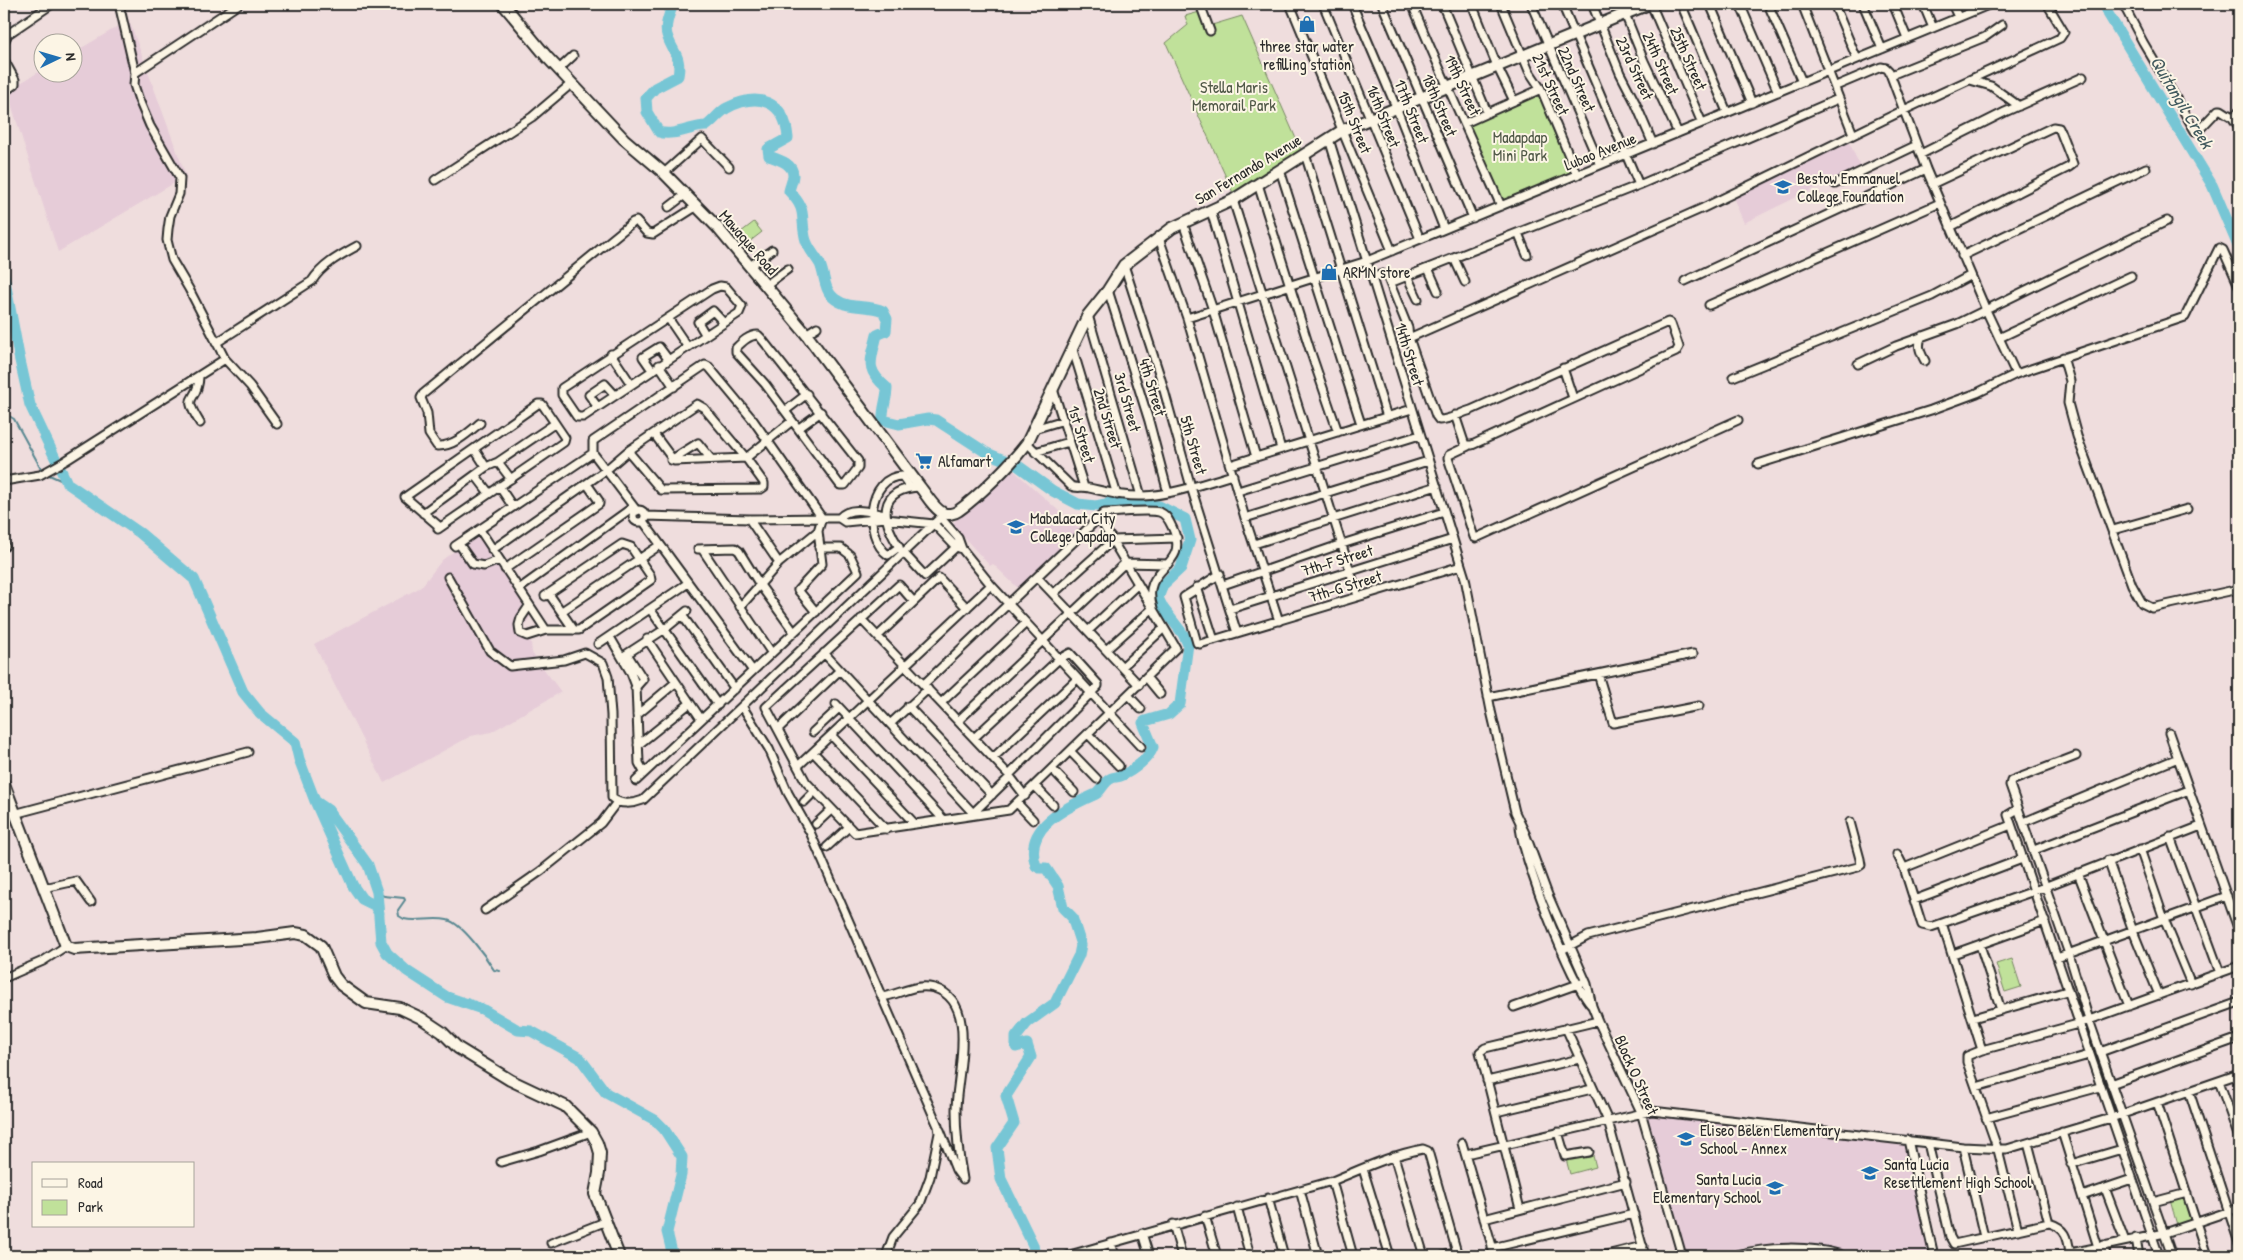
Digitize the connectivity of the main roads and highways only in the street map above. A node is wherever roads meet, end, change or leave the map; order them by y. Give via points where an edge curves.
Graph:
1 (503, 4) edge
2 (1650, 4) edge
3 (1623, 9) edge
4 (946, 515) joint
5 (4, 784) edge
6 (1816, 1254) edge
7 (619, 1256) edge
8 (1738, 1256) edge
9 (1840, 1256) edge

1 - 4 main road, Mawaque Road via 571,84 624,139 686,194 750,266 806,334 915,487
2 - 3 main road, San Fernando Avenue
3 - 4 main road, San Fernando Avenue via 1548,46 1343,130 1233,200 1172,228 1124,265 1088,315 1034,430 1014,460 969,502
5 - 7 main road via 66,946 74,950 294,933 306,935 321,946 341,985 366,1003 400,1008 421,1018 458,1048 510,1080 565,1106 591,1132 600,1153 595,1194
6 - 8 main road via 1776,1252
6 - 9 main road

